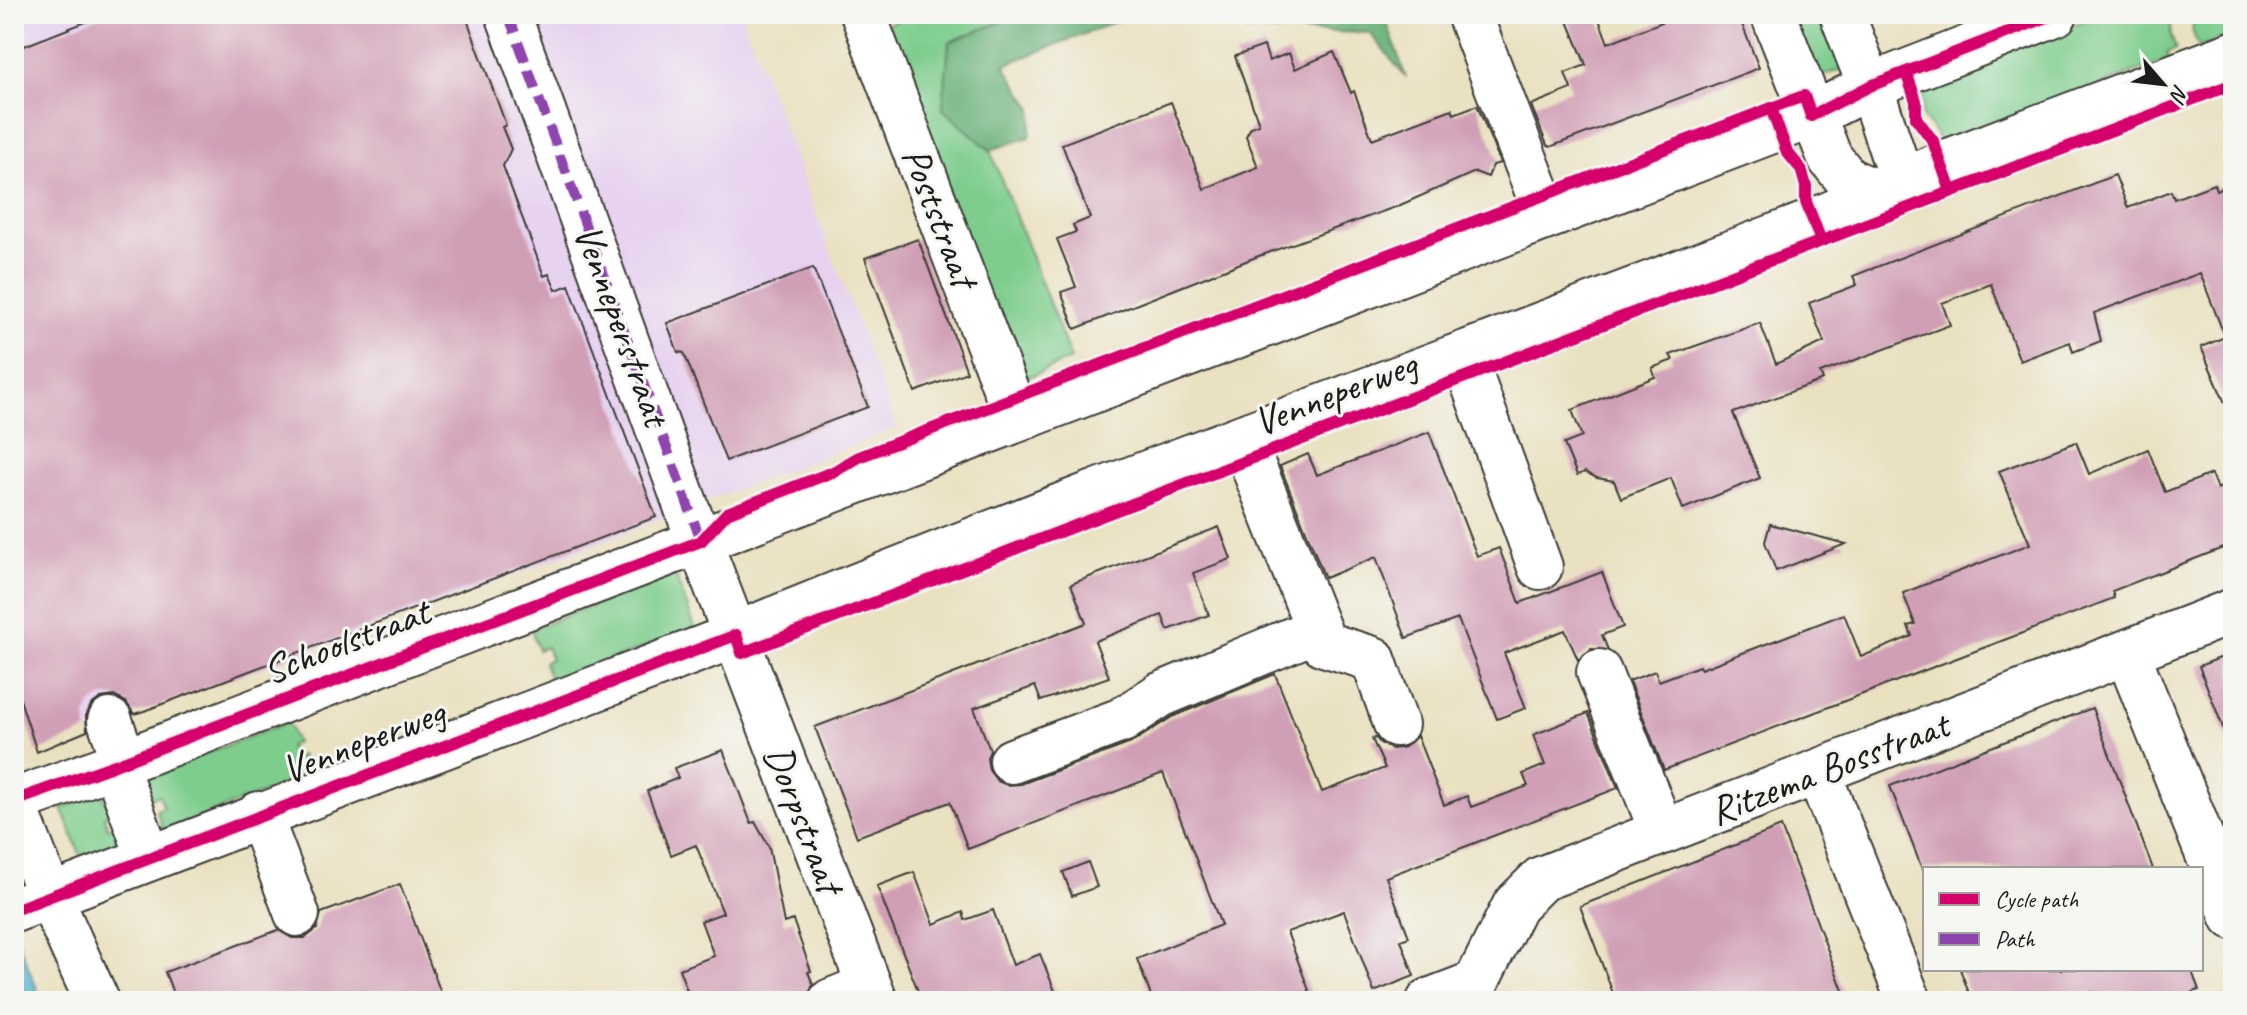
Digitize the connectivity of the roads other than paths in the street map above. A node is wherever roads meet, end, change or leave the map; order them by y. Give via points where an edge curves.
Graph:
1 (508, 14) edge
2 (863, 14) edge
3 (1469, 14) edge
4 (1773, 14) edge
5 (1842, 14) edge
6 (2055, 14) edge
7 (2233, 54) edge
8 (1870, 86) junction
9 (1808, 106) junction
10 (1891, 187) junction
11 (1547, 216) junction
12 (1463, 355) junction
13 (1017, 419) junction
14 (1242, 438) junction
15 (701, 541) junction
16 (1540, 567) dead end
17 (2233, 611) edge
18 (1318, 629) junction
19 (736, 635) junction
20 (2127, 652) junction
21 (1599, 672) dead end
22 (110, 721) dead end
23 (1396, 724) dead end
24 (1012, 761) dead end
25 (120, 763) junction
26 (1818, 772) junction
27 (14, 803) edge
28 (259, 814) junction
29 (1662, 832) junction
30 (149, 858) junction
31 (32, 903) edge
32 (297, 914) dead end
33 (2233, 917) edge
34 (1482, 992) edge
35 (858, 996) edge
36 (97, 1001) edge
37 (1429, 1001) edge
38 (1909, 1001) edge

1 - 15 street, Venneperstraat
2 - 13 street, Poststraat
3 - 11 street
4 - 9 street
5 - 8 street
6 - 8 street, Schoolstraat
7 - 10 street, Venneperweg
8 - 9 street, Schoolstraat
8 - 10 street
9 - 10 street via 1842,175
9 - 11 street, Schoolstraat
10 - 12 street, Venneperweg
11 - 13 street, Schoolstraat
12 - 14 street, Venneperweg
12 - 16 street
13 - 15 street, Schoolstraat
14 - 18 street
14 - 19 street, Venneperweg
15 - 19 street, Venneperstraat
15 - 25 street, Schoolstraat
17 - 20 street, Ritzema Bosstraat
18 - 23 street via 1324,644 1373,659
18 - 24 street via 1160,695 1122,720
19 - 28 street, Venneperweg
19 - 35 street, Dorpstraat
20 - 26 street, Ritzema Bosstraat
20 - 33 street
21 - 29 street
22 - 25 street
25 - 27 street, Schoolstraat
25 - 30 street
26 - 29 street, Ritzema Bosstraat
26 - 38 street
27 - 31 street
28 - 30 street, Venneperweg
28 - 32 street
29 - 34 street, Ritzema Bosstraat via 1541,879 1515,905
30 - 31 street, Venneperweg
31 - 36 street
34 - 37 street

